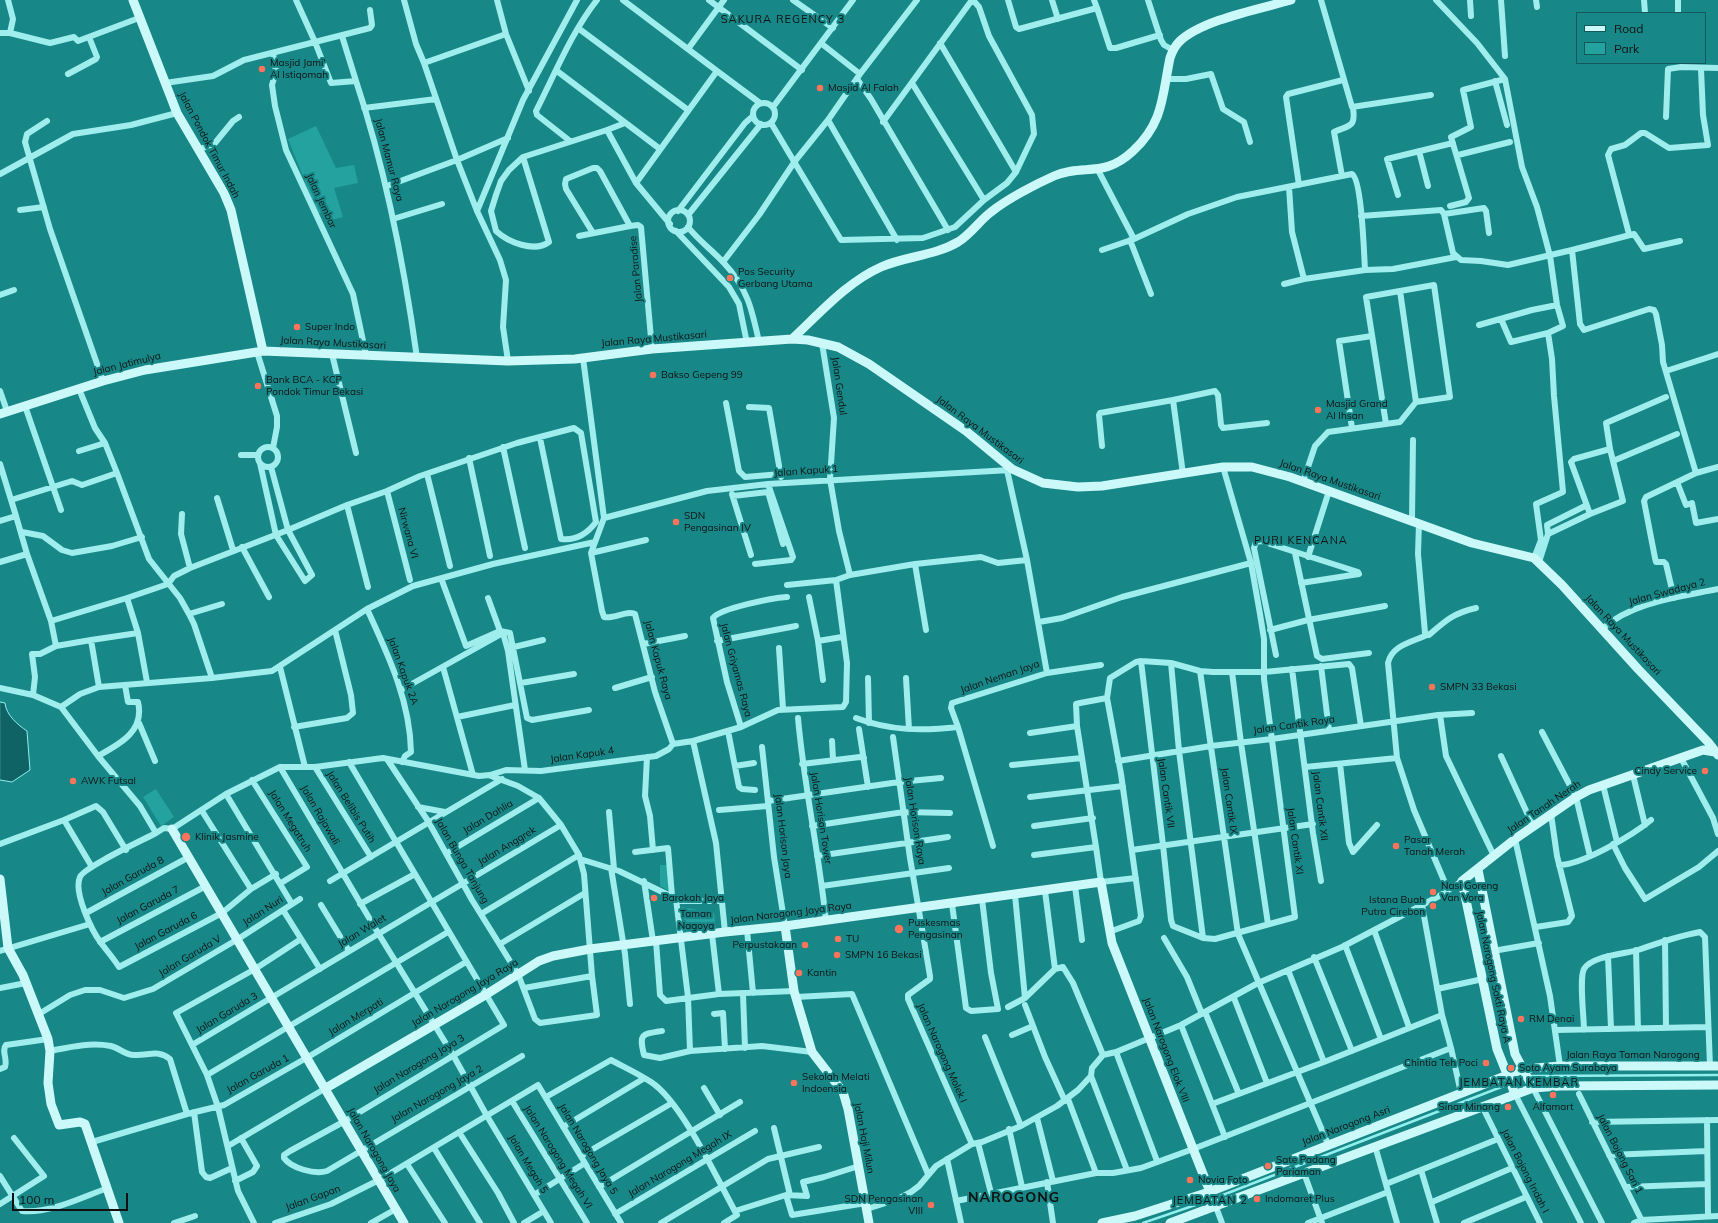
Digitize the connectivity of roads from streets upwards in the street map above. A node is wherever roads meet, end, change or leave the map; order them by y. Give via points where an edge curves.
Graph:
1 (8, 0) edge
2 (133, 0) edge
3 (296, 0) edge
4 (404, 0) edge
5 (497, 0) edge
6 (577, 0) edge
7 (597, 0) edge
8 (623, 0) edge
9 (709, 0) edge
10 (724, 0) edge
11 (793, 0) edge
12 (853, 0) edge
13 (917, 0) edge
14 (972, 0) edge
15 (1008, 0) edge
16 (1052, 0) edge
17 (1094, 0) edge
18 (1148, 0) edge
19 (1289, 0) edge
20 (1321, 0) edge
21 (1436, 0) edge
22 (1470, 0) edge
23 (1501, 0) edge
24 (1644, 0) edge
25 (1678, 0) edge
26 (719, 7) junction
27 (1097, 8) junction
28 (370, 10) dead end
29 (1645, 12) edge
30 (1678, 12) edge
31 (1471, 16) dead end
32 (139, 18) junction
33 (1058, 19) junction
34 (578, 28) junction
35 (833, 28) junction
36 (0, 33) edge
37 (10, 34) junction
38 (506, 34) junction
39 (1160, 35) junction
40 (342, 36) junction
41 (89, 37) junction
42 (316, 42) junction
43 (940, 43) junction
44 (822, 44) junction
45 (688, 48) junction
46 (1173, 50) junction
47 (273, 53) junction
48 (1505, 56) dead end
49 (424, 63) junction
50 (1681, 65) edge
51 (1701, 68) junction
52 (1718, 68) edge
53 (802, 70) junction
54 (557, 71) junction
55 (718, 71) junction
56 (68, 74) dead end
57 (858, 76) junction
58 (1166, 79) junction
59 (1505, 79) junction
60 (1343, 80) junction
61 (356, 81) junction
62 (1495, 81) junction
63 (165, 83) junction
64 (912, 83) junction
65 (529, 91) junction
66 (1431, 96) dead end
67 (436, 99) junction
68 (760, 103) junction
69 (773, 107) junction
70 (364, 108) junction
71 (1353, 108) junction
72 (688, 110) junction
73 (177, 113) junction
74 (753, 116) junction
75 (239, 117) dead end
76 (1666, 117) dead end
77 (828, 120) junction
78 (47, 121) dead end
79 (883, 122) junction
80 (625, 123) junction
81 (771, 123) junction
82 (761, 124) junction
83 (1506, 124) dead end
84 (607, 130) junction
85 (508, 138) junction
86 (570, 141) junction
87 (1250, 142) dead end
88 (1453, 142) junction
89 (1510, 142) dead end
90 (660, 149) junction
91 (198, 150) junction
92 (1418, 151) junction
93 (1458, 155) junction
94 (523, 157) junction
95 (30, 158) junction
96 (457, 160) junction
97 (795, 161) junction
98 (1098, 170) junction
99 (1016, 172) junction
100 (0, 174) edge
101 (1342, 176) junction
102 (636, 182) junction
103 (1299, 185) junction
104 (387, 186) junction
105 (1428, 186) dead end
106 (1289, 187) junction
107 (1398, 195) dead end
108 (984, 200) junction
109 (442, 204) dead end
110 (1450, 206) dead end
111 (44, 207) junction
112 (20, 210) dead end
113 (678, 211) junction
114 (477, 212) junction
115 (1444, 214) junction
116 (688, 215) junction
117 (1361, 216) junction
118 (393, 219) junction
119 (670, 224) junction
120 (630, 226) junction
121 (688, 227) junction
122 (948, 230) junction
123 (676, 231) junction
124 (593, 233) junction
125 (1489, 233) dead end
126 (1629, 234) junction
127 (579, 236) dead end
128 (1132, 239) junction
129 (897, 240) junction
130 (1680, 240) dead end
131 (1102, 250) dead end
132 (1572, 250) junction
133 (1550, 256) junction
134 (1456, 257) junction
135 (723, 262) junction
136 (1365, 270) junction
137 (738, 279) junction
138 (1304, 279) junction
139 (1284, 284) dead end
140 (729, 287) junction
141 (14, 290) dead end
142 (1400, 291) junction
143 (0, 294) edge
144 (1151, 294) dead end
145 (1557, 305) junction
146 (1501, 319) junction
147 (755, 323) junction
148 (744, 325) junction
149 (1479, 325) dead end
150 (1548, 333) junction
151 (1372, 336) junction
152 (792, 339) junction
153 (759, 342) junction
154 (747, 343) junction
155 (822, 343) junction
156 (652, 349) junction
157 (260, 351) junction
158 (332, 354) junction
159 (1718, 354) edge
160 (366, 355) junction
161 (417, 358) junction
162 (583, 358) junction
163 (508, 361) junction
164 (1666, 371) junction
165 (102, 381) junction
166 (79, 389) junction
167 (0, 391) edge
168 (1666, 397) dead end
169 (1174, 400) junction
170 (1416, 402) junction
171 (726, 403) dead end
172 (25, 406) junction
173 (749, 407) dead end
174 (3, 413) edge
175 (1267, 423) dead end
176 (1386, 424) junction
177 (1352, 428) junction
178 (1677, 434) dead end
179 (540, 438) junction
180 (1413, 440) dead end
181 (105, 443) junction
182 (1102, 446) dead end
183 (503, 447) junction
184 (273, 448) junction
185 (1610, 449) junction
186 (78, 451) dead end
187 (356, 453) dead end
188 (241, 455) dead end
189 (258, 455) junction
190 (469, 458) junction
191 (1613, 461) junction
192 (0, 464) edge
193 (260, 464) junction
194 (271, 466) junction
195 (1223, 467) junction
196 (1718, 467) edge
197 (1009, 470) junction
198 (117, 472) junction
199 (1696, 473) junction
200 (427, 474) junction
201 (781, 474) junction
202 (1182, 474) junction
203 (830, 479) junction
204 (1303, 482) junction
205 (1677, 482) junction
206 (782, 483) junction
207 (768, 484) junction
208 (53, 488) junction
209 (730, 488) junction
210 (387, 491) junction
211 (1329, 491) junction
212 (733, 496) junction
213 (217, 498) dead end
214 (11, 500) junction
215 (347, 505) junction
216 (1586, 506) junction
217 (61, 510) dead end
218 (182, 514) dead end
219 (1590, 514) junction
220 (16, 516) junction
221 (604, 518) junction
222 (1718, 519) edge
223 (0, 521) edge
224 (1416, 522) junction
225 (288, 530) junction
226 (22, 532) junction
227 (1548, 534) junction
228 (276, 535) junction
229 (142, 537) junction
230 (646, 540) dead end
231 (595, 542) junction
232 (782, 544) dead end
233 (242, 547) junction
234 (525, 548) dead end
235 (233, 550) junction
236 (591, 553) junction
237 (1295, 553) junction
238 (27, 554) junction
239 (751, 555) dead end
240 (490, 556) dead end
241 (1308, 557) junction
242 (1027, 560) junction
243 (1536, 560) junction
244 (0, 562) edge
245 (1251, 563) junction
246 (755, 564) dead end
247 (915, 564) junction
248 (450, 566) dead end
249 (190, 568) junction
250 (850, 575) junction
251 (441, 578) junction
252 (410, 580) dead end
253 (836, 580) junction
254 (1300, 583) junction
255 (168, 584) junction
256 (787, 585) dead end
257 (368, 587) dead end
258 (1718, 589) edge
259 (269, 597) dead end
260 (787, 597) dead end
261 (127, 598) junction
262 (488, 598) dead end
263 (810, 598) dead end
264 (1674, 598) junction
265 (222, 604) dead end
266 (1386, 606) dead end
267 (1476, 608) dead end
268 (368, 609) junction
269 (189, 614) junction
270 (1308, 620) junction
271 (51, 621) junction
272 (1039, 622) junction
273 (796, 626) dead end
274 (1602, 629) junction
275 (336, 630) junction
276 (926, 630) dead end
277 (1270, 630) junction
278 (500, 631) junction
279 (138, 633) junction
280 (1426, 635) junction
281 (685, 636) dead end
282 (842, 637) junction
283 (91, 640) junction
284 (543, 640) dead end
285 (717, 641) junction
286 (818, 642) junction
287 (643, 644) junction
288 (56, 646) junction
289 (514, 647) junction
290 (778, 648) dead end
291 (1368, 653) dead end
292 (1276, 655) dead end
293 (1141, 661) junction
294 (1171, 663) junction
295 (1100, 665) dead end
296 (1321, 666) junction
297 (280, 667) junction
298 (443, 667) junction
299 (1292, 669) junction
300 (1200, 671) junction
301 (1232, 672) junction
302 (1264, 672) junction
303 (1047, 673) junction
304 (574, 674) dead end
305 (652, 677) junction
306 (212, 678) junction
307 (868, 678) dead end
308 (906, 678) dead end
309 (823, 680) dead end
310 (147, 682) junction
311 (521, 683) junction
312 (125, 684) junction
313 (99, 687) junction
314 (0, 688) edge
315 (615, 688) dead end
316 (401, 690) junction
317 (33, 695) junction
318 (1107, 698) junction
319 (515, 705) junction
320 (61, 707) junction
321 (783, 709) junction
322 (589, 710) dead end
323 (1472, 713) dead end
324 (1440, 715) junction
325 (456, 717) junction
326 (798, 718) dead end
327 (856, 718) dead end
328 (1394, 721) junction
329 (139, 723) junction
330 (869, 723) junction
331 (1077, 726) junction
332 (1361, 726) junction
333 (294, 727) junction
334 (741, 727) junction
335 (958, 727) junction
336 (859, 729) dead end
337 (909, 729) junction
338 (1329, 730) junction
339 (728, 731) junction
340 (1542, 732) dead end
341 (1030, 733) dead end
342 (1301, 734) junction
343 (893, 737) dead end
344 (1272, 739) junction
345 (693, 741) junction
346 (832, 741) dead end
347 (1240, 743) junction
348 (673, 744) junction
349 (1211, 746) junction
350 (762, 747) dead end
351 (1179, 751) junction
352 (1717, 754) edge
353 (1151, 755) junction
354 (98, 756) junction
355 (647, 756) junction
356 (1501, 756) dead end
357 (864, 758) junction
358 (1082, 758) junction
359 (1397, 758) junction
360 (1681, 758) junction
361 (387, 759) junction
362 (833, 759) junction
363 (155, 761) dead end
364 (1118, 761) junction
365 (349, 762) junction
366 (402, 762) junction
367 (754, 763) dead end
368 (802, 764) junction
369 (1340, 764) junction
370 (1012, 765) dead end
371 (735, 766) junction
372 (280, 767) junction
373 (305, 767) junction
374 (315, 767) junction
375 (1305, 767) junction
376 (525, 770) junction
377 (473, 775) junction
378 (490, 775) junction
379 (1633, 775) junction
380 (941, 778) dead end
381 (502, 779) junction
382 (252, 780) junction
383 (899, 782) junction
384 (1603, 785) junction
385 (1123, 786) junction
386 (868, 787) junction
387 (755, 790) dead end
388 (1086, 790) junction
389 (226, 794) junction
390 (808, 795) junction
391 (1030, 796) dead end
392 (1576, 797) junction
393 (539, 798) junction
394 (768, 804) junction
395 (418, 807) junction
396 (719, 810) dead end
397 (202, 811) junction
398 (445, 812) junction
399 (609, 812) dead end
400 (904, 812) junction
401 (950, 813) dead end
402 (1551, 814) junction
403 (1092, 818) junction
404 (64, 820) junction
405 (1651, 820) dead end
406 (428, 821) junction
407 (1313, 824) junction
408 (561, 825) junction
409 (1376, 825) dead end
410 (1645, 825) junction
411 (812, 826) junction
412 (1034, 826) dead end
413 (1534, 826) junction
414 (1283, 827) junction
415 (172, 829) junction
416 (1254, 832) junction
417 (156, 833) junction
418 (1718, 834) edge
419 (1223, 835) junction
420 (948, 837) dead end
421 (1515, 839) junction
422 (1190, 841) junction
423 (396, 842) junction
424 (1615, 843) junction
425 (0, 844) edge
426 (909, 844) junction
427 (1163, 844) junction
428 (993, 846) dead end
429 (1096, 847) junction
430 (126, 850) junction
431 (653, 850) junction
432 (1132, 850) junction
433 (1718, 851) edge
434 (635, 852) dead end
435 (447, 853) junction
436 (1034, 855) dead end
437 (817, 856) junction
438 (1494, 856) junction
439 (1590, 856) junction
440 (189, 857) junction
441 (371, 857) junction
442 (580, 857) junction
443 (1559, 865) junction
444 (92, 867) junction
445 (613, 868) junction
446 (949, 868) dead end
447 (1478, 870) junction
448 (342, 873) junction
449 (276, 874) junction
450 (415, 874) junction
451 (913, 874) junction
452 (1136, 878) junction
453 (0, 879) edge
454 (330, 881) dead end
455 (644, 881) junction
456 (1321, 881) dead end
457 (1462, 881) junction
458 (1101, 882) junction
459 (281, 883) junction
460 (463, 884) junction
461 (206, 886) junction
462 (822, 886) junction
463 (1075, 886) junction
464 (251, 889) junction
465 (1448, 890) junction
466 (1045, 891) junction
467 (585, 893) junction
468 (1015, 895) junction
469 (674, 898) junction
470 (300, 899) dead end
471 (982, 899) junction
472 (431, 901) junction
473 (721, 902) junction
474 (292, 904) junction
475 (360, 904) junction
476 (952, 904) junction
477 (321, 905) dead end
478 (1422, 905) junction
479 (918, 908) junction
480 (283, 910) junction
481 (86, 913) junction
482 (222, 913) junction
483 (481, 914) junction
484 (826, 921) junction
485 (90, 924) junction
486 (1268, 924) junction
487 (785, 926) junction
488 (1536, 927) junction
489 (747, 930) junction
490 (1374, 930) junction
491 (448, 932) junction
492 (725, 932) junction
493 (1109, 932) junction
494 (378, 933) junction
495 (712, 934) junction
496 (1238, 934) junction
497 (681, 937) junction
498 (1164, 938) dead end
499 (1203, 938) junction
500 (238, 939) junction
501 (301, 939) junction
502 (1082, 940) dead end
503 (1665, 940) junction
504 (654, 941) junction
505 (100, 942) junction
506 (1539, 943) junction
507 (500, 944) junction
508 (623, 945) junction
509 (1345, 945) junction
510 (590, 949) junction
511 (4, 950) edge
512 (1636, 950) junction
513 (349, 951) junction
514 (1493, 951) junction
515 (1608, 956) junction
516 (1314, 958) junction
517 (466, 962) junction
518 (397, 963) junction
519 (255, 969) junction
520 (320, 969) junction
521 (1055, 969) junction
522 (1288, 970) junction
523 (518, 974) junction
524 (592, 976) junction
525 (1483, 979) junction
526 (26, 983) junction
527 (1258, 983) junction
528 (0, 988) edge
529 (524, 988) junction
530 (1437, 989) junction
531 (415, 993) junction
532 (754, 993) junction
533 (487, 994) junction
534 (719, 994) junction
535 (743, 994) junction
536 (795, 994) junction
537 (688, 997) junction
538 (272, 998) junction
539 (1025, 998) junction
540 (1234, 998) junction
541 (630, 1004) dead end
542 (1025, 1005) dead end
543 (1008, 1007) dead end
544 (1204, 1013) junction
545 (39, 1014) junction
546 (714, 1014) dead end
547 (1442, 1015) junction
548 (434, 1025) junction
549 (1181, 1025) junction
550 (1033, 1026) junction
551 (289, 1027) junction
552 (1409, 1027) junction
553 (1708, 1027) junction
554 (1666, 1028) junction
555 (1611, 1029) junction
556 (1638, 1029) junction
557 (1556, 1030) junction
558 (1584, 1030) junction
559 (662, 1031) dead end
560 (1012, 1035) dead end
561 (985, 1037) dead end
562 (1150, 1038) junction
563 (48, 1039) junction
564 (1381, 1039) junction
565 (192, 1045) junction
566 (745, 1048) junction
567 (1451, 1048) junction
568 (725, 1049) junction
569 (50, 1051) junction
570 (690, 1051) junction
571 (1352, 1051) junction
572 (812, 1052) junction
573 (1116, 1052) junction
574 (453, 1055) junction
575 (1103, 1055) junction
576 (522, 1056) dead end
577 (308, 1057) junction
578 (1324, 1062) junction
579 (1560, 1066) junction
580 (1714, 1066) edge
581 (0, 1069) edge
582 (1297, 1072) junction
583 (1525, 1072) junction
584 (207, 1075) junction
585 (1091, 1076) junction
586 (1507, 1078) junction
587 (644, 1079) junction
588 (1267, 1083) junction
589 (472, 1085) junction
590 (538, 1085) joint
591 (1718, 1085) edge
592 (1532, 1086) junction
593 (326, 1088) junction
594 (704, 1088) dead end
595 (1514, 1092) junction
596 (1461, 1093) junction
597 (1239, 1094) junction
598 (1579, 1094) dead end
599 (546, 1098) junction
600 (1066, 1100) junction
601 (512, 1101) junction
602 (740, 1102) dead end
603 (672, 1103) junction
604 (1310, 1103) junction
605 (1212, 1104) junction
606 (1482, 1106) junction
607 (218, 1107) junction
608 (191, 1113) junction
609 (720, 1115) junction
610 (487, 1116) junction
611 (1037, 1118) junction
612 (1707, 1120) junction
613 (1718, 1120) edge
614 (345, 1121) junction
615 (1592, 1122) junction
616 (1021, 1126) junction
617 (563, 1127) junction
618 (774, 1128) dead end
619 (1009, 1129) junction
620 (755, 1131) dead end
621 (459, 1132) junction
622 (691, 1132) junction
623 (1225, 1137) junction
624 (14, 1138) dead end
625 (241, 1138) junction
626 (1498, 1139) junction
627 (92, 1142) junction
628 (975, 1143) junction
629 (1328, 1144) junction
630 (228, 1146) junction
631 (1375, 1146) junction
632 (819, 1147) dead end
633 (434, 1148) junction
634 (1193, 1149) junction
635 (362, 1150) junction
636 (1707, 1151) junction
637 (780, 1155) junction
638 (1609, 1155) junction
639 (581, 1156) junction
640 (948, 1159) junction
641 (707, 1160) junction
642 (1157, 1161) junction
643 (585, 1163) junction
644 (408, 1164) junction
645 (859, 1166) junction
646 (232, 1168) junction
647 (1512, 1168) junction
648 (1127, 1170) junction
649 (1421, 1170) junction
650 (327, 1171) joint
651 (1096, 1173) junction
652 (1304, 1173) junction
653 (928, 1174) junction
654 (0, 1176) edge
655 (560, 1179) junction
656 (379, 1180) junction
657 (236, 1181) junction
658 (1050, 1182) junction
659 (1386, 1184) junction
660 (1707, 1184) junction
661 (722, 1186) junction
662 (599, 1187) junction
663 (1022, 1187) junction
664 (1626, 1187) junction
665 (108, 1188) junction
666 (1388, 1192) junction
667 (991, 1193) junction
668 (534, 1195) junction
669 (788, 1195) junction
670 (13, 1197) junction
671 (1526, 1197) junction
672 (1212, 1200) junction
673 (956, 1201) junction
674 (1432, 1202) junction
675 (0, 1204) edge
676 (866, 1206) junction
677 (396, 1209) junction
678 (544, 1211) junction
679 (735, 1211) junction
680 (615, 1214) junction
681 (1708, 1215) junction
682 (195, 1216) dead end
683 (1718, 1216) edge
684 (1322, 1221) edge
685 (1642, 1221) edge
686 (119, 1223) edge
687 (174, 1223) edge
688 (254, 1223) edge
689 (275, 1223) edge
690 (371, 1223) edge
691 (404, 1223) edge
692 (445, 1223) edge
693 (480, 1223) edge
694 (514, 1223) edge
695 (524, 1223) edge
696 (551, 1223) edge
697 (587, 1223) edge
698 (621, 1223) edge
699 (661, 1223) edge
700 (724, 1223) edge
701 (869, 1223) edge
702 (961, 1223) edge
703 (1053, 1223) edge
704 (1102, 1223) edge
705 (1170, 1223) edge
706 (1222, 1223) edge
707 (1308, 1223) edge
708 (1397, 1223) edge
709 (1437, 1223) edge
710 (1464, 1223) edge
711 (1540, 1223) edge
712 (1581, 1223) edge
713 (1602, 1223) edge
714 (1634, 1223) edge

1 - 37 street via 13,19
2 - 32 street, Jalan Pondok Timur Indah
3 - 42 street
4 - 49 street
5 - 38 street
6 - 65 street
7 - 34 street
8 - 45 street
9 - 26 street
10 - 26 street
11 - 35 street
12 - 35 street
13 - 57 street
14 - 43 street
14 - 99 street via 979,7 989,36 1032,115 1034,134
15 - 33 street via 1018,29
16 - 33 street
17 - 27 street
18 - 39 street
19 - 46 street via 1200,28 1179,41
20 - 60 street
21 - 59 street via 1477,43
22 - 31 street
23 - 48 street
24 - 29 street
25 - 30 street
26 - 45 street
26 - 53 street
27 - 33 street
27 - 39 street via 1110,48
28 - 40 street via 371,28
32 - 41 street
32 - 63 street, Jalan Pondok Timur Indah
34 - 54 street
34 - 72 street
35 - 44 street
36 - 37 street
37 - 41 street via 50,44 71,38 78,41
38 - 49 street
38 - 65 street
39 - 46 street via 1164,45
40 - 42 street
40 - 61 street, Jalan Mamur Raya
41 - 56 street via 96,59
42 - 47 street
42 - 61 street via 331,83
43 - 64 street
43 - 99 street
44 - 53 street
44 - 57 street
45 - 55 street
46 - 58 street
47 - 63 street via 244,60 213,76
47 - 160 street, Jalan Jembar via 276,71 272,85 286,150 353,294
49 - 67 street
50 - 51 street
50 - 76 street via 1667,70
51 - 52 street
51 - 126 street via 1703,115 1708,145 1669,148 1640,133 1625,145 1611,149 1608,155
53 - 69 street
54 - 80 street
54 - 86 street via 536,111 537,115
55 - 68 street
55 - 72 street
57 - 77 street
57 - 79 street
58 - 87 street via 1186,79 1211,74 1223,109 1244,122
58 - 98 street via 1160,112 1141,143 1124,159
59 - 62 street
59 - 133 street via 1522,167 1537,207
60 - 71 street
60 - 103 street via 1288,94 1286,97
61 - 70 street, Jalan Mamur Raya
62 - 83 street
62 - 88 street via 1463,90 1471,127 1452,135
63 - 73 street, Jalan Pondok Timur Indah
64 - 79 street
64 - 108 street
65 - 85 street
66 - 71 street
67 - 70 street
67 - 96 street
68 - 69 street via 766,102
68 - 74 street via 754,108
69 - 81 street via 775,115
70 - 104 street, Jalan Mamur Raya
71 - 101 street via 1355,120 1352,125 1334,132
72 - 90 street
73 - 91 street, Jalan Pondok Timur Indah
73 - 95 street via 131,125 72,134
74 - 82 street
74 - 113 street via 740,129
75 - 91 street via 215,143
77 - 97 street
77 - 129 street
78 - 95 street via 27,134
79 - 122 street
80 - 84 street
80 - 90 street
81 - 82 street
81 - 97 street
82 - 116 street
84 - 86 street
84 - 102 street
85 - 96 street
85 - 114 street
86 - 94 street
88 - 92 street
88 - 93 street
89 - 93 street
90 - 102 street
91 - 157 street, Jalan Pondok Timur Indah via 224,193 231,210
92 - 105 street
92 - 107 street via 1387,160
93 - 110 street via 1469,198 1466,202
94 - 94 street via 549,242 539,247 511,241 496,231 492,221 491,211 501,181
95 - 100 street
95 - 111 street
96 - 104 street
96 - 114 street
97 - 129 street via 841,240
97 - 135 street via 759,215
98 - 128 street
98 - 152 street via 1056,175 1000,205 958,242 947,248 899,260 873,270 851,285
99 - 108 street via 1007,183
101 - 103 street
101 - 117 street via 1352,174 1357,178
102 - 119 street
103 - 106 street
104 - 118 street, Jalan Mamur Raya
106 - 128 street via 1237,197 1192,212
106 - 138 street via 1293,237
108 - 122 street via 965,219
109 - 118 street
111 - 112 street
111 - 165 street
113 - 116 street
113 - 119 street via 672,214
114 - 163 street via 500,260 506,280 503,327
115 - 117 street via 1437,209 1394,215
115 - 125 street via 1484,208
115 - 134 street via 1452,251
116 - 121 street
117 - 136 street
118 - 161 street, Jalan Mamur Raya via 407,288
119 - 123 street
120 - 124 street, Jalan Paradise
120 - 124 street via 600,171 593,168 566,179 565,184
120 - 156 street, Jalan Paradise via 638,225 643,231
121 - 123 street via 684,231
121 - 135 street
122 - 129 street via 923,238
123 - 140 street
124 - 127 street, Jalan Paradise
126 - 130 street via 1636,234 1644,249
126 - 132 street
128 - 131 street
128 - 144 street
132 - 133 street
132 - 164 street via 1581,328 1586,330 1652,309 1656,314
133 - 134 street via 1508,265 1461,260
133 - 145 street
134 - 136 street via 1393,269
135 - 137 street
136 - 138 street
137 - 140 street
137 - 147 street via 749,300
138 - 139 street
140 - 148 street via 739,304
141 - 143 street
142 - 151 street via 1366,297
142 - 170 street
142 - 170 street via 1434,285 1450,397
145 - 146 street
145 - 150 street via 1563,326
146 - 149 street
146 - 150 street via 1512,342
147 - 148 street
147 - 153 street
148 - 154 street
150 - 243 street via 1563,492 1536,504 1541,540
151 - 176 street
151 - 177 street via 1340,341
152 - 153 street, Jalan Raya Mustikasari
152 - 155 street, Jalan Raya Mustikasari
153 - 154 street, Jalan Raya Mustikasari
154 - 156 street, Jalan Raya Mustikasari
155 - 197 street, Jalan Raya Mustikasari via 838,347 869,364 966,431
155 - 203 street, Jalan Gendul via 834,418
156 - 162 street, Jalan Raya Mustikasari
157 - 158 street, Jalan Raya Mustikasari
157 - 165 street, Jalan Jatimulya via 163,366
157 - 184 street via 277,416
158 - 160 street, Jalan Raya Mustikasari
158 - 187 street
159 - 164 street
160 - 161 street, Jalan Raya Mustikasari
161 - 163 street, Jalan Raya Mustikasari
162 - 163 street, Jalan Raya Mustikasari
162 - 221 street
164 - 199 street
165 - 166 street, Jalan Jatimulya
166 - 172 street, Jalan Jatimulya
166 - 181 street via 95,428
167 - 174 street
168 - 185 street via 1608,422 1606,424
169 - 175 street via 1215,391 1218,395 1223,428
169 - 182 street via 1100,413
169 - 202 street
170 - 176 street via 1400,422
171 - 201 street via 741,475 745,477
172 - 174 street, Jalan Jatimulya
172 - 208 street
173 - 201 street via 769,408
176 - 177 street
177 - 204 street via 1328,432 1323,436 1311,454
178 - 191 street
179 - 179 street via 574,428 581,433 596,522 580,537 561,539
179 - 183 street
180 - 224 street
181 - 186 street
181 - 198 street
183 - 190 street
183 - 234 street
184 - 189 street via 264,447
184 - 194 street via 278,459 276,464
185 - 191 street
185 - 216 street via 1571,462
188 - 189 street
189 - 193 street
190 - 200 street
190 - 240 street
191 - 219 street via 1624,500
192 - 214 street
193 - 194 street via 265,467
193 - 228 street
194 - 225 street
195 - 202 street, Jalan Raya Mustikasari
195 - 204 street, Jalan Raya Mustikasari via 1252,467
195 - 245 street, Jalan Cantik XI
196 - 199 street
197 - 202 street, Jalan Raya Mustikasari via 1044,483 1078,487
197 - 203 street, Jalan Kapuk 1
197 - 242 street, Jalan Neman Jaya
198 - 208 street via 82,485 72,481
198 - 229 street
199 - 205 street
200 - 210 street
200 - 248 street
201 - 206 street
203 - 206 street, Jalan Kapuk 1
203 - 250 street, Jalan Gendul
204 - 211 street, Jalan Raya Mustikasari
205 - 222 street via 1686,505 1692,503 1696,523
205 - 264 street via 1646,497 1644,504 1656,562 1666,564
206 - 207 street, Jalan Kapuk 1
207 - 209 street, Jalan Kapuk 1
207 - 246 street via 793,558
208 - 214 street
208 - 217 street
209 - 212 street
209 - 221 street, Jalan Kapuk 1 via 707,491
210 - 215 street
210 - 252 street, Nirwana VI
211 - 224 street, Jalan Raya Mustikasari
211 - 241 street
212 - 232 street via 768,492
212 - 239 street
213 - 235 street
214 - 220 street
215 - 225 street
215 - 257 street
216 - 219 street
216 - 227 street via 1547,525
218 - 249 street via 181,534
219 - 227 street
220 - 223 street
220 - 226 street
221 - 231 street
224 - 243 street, Jalan Raya Mustikasari via 1476,544
224 - 280 street
225 - 228 street
225 - 228 street via 312,575 305,581
226 - 229 street via 43,536 62,550 72,553 112,546
226 - 238 street
227 - 243 street
228 - 233 street
229 - 255 street via 149,559
230 - 236 street
231 - 236 street
231 - 251 street
233 - 235 street
233 - 259 street
235 - 249 street
236 - 287 street, Jalan Kapuk Raya via 604,617 635,614
237 - 241 street
237 - 254 street
237 - 277 street via 1261,541 1254,545
238 - 244 street
238 - 271 street
241 - 254 street via 1358,572 1359,575
242 - 247 street via 998,563 981,557
242 - 272 street, Jalan Neman Jaya
243 - 274 street, Jalan Raya Mustikasari
245 - 272 street via 1122,598 1062,618
245 - 302 street, Jalan Cantik XI via 1264,639
247 - 250 street
247 - 276 street
249 - 255 street via 174,576
250 - 253 street
251 - 268 street via 409,588
251 - 278 street via 466,646
253 - 256 street
253 - 282 street
254 - 270 street
255 - 261 street
255 - 269 street
258 - 264 street, Jalan Swadaya 2
260 - 285 street, Jalan Griyamas Raya via 773,598 716,614 713,618
261 - 271 street
261 - 279 street
262 - 278 street
263 - 286 street
264 - 274 street, Jalan Swadaya 2 via 1627,612
265 - 269 street
266 - 270 street
267 - 280 street via 1450,616
268 - 275 street
268 - 316 street, Jalan Kapuk 2A
269 - 306 street
270 - 277 street
270 - 291 street via 1316,654 1320,659
271 - 288 street
272 - 303 street, Jalan Neman Jaya
273 - 285 street
274 - 352 street, Jalan Raya Mustikasari
275 - 297 street
275 - 333 street via 353,713 347,718
277 - 292 street
278 - 289 street via 510,633
279 - 283 street
279 - 310 street
280 - 328 street via 1398,648 1388,661
281 - 287 street
282 - 286 street
282 - 321 street via 847,671 846,702 842,707
283 - 288 street
283 - 313 street
284 - 289 street
285 - 334 street, Jalan Griyamas Raya
286 - 309 street
287 - 305 street, Jalan Kapuk Raya
288 - 317 street via 40,654 32,654 35,677
289 - 311 street
290 - 321 street
293 - 294 street
293 - 318 street via 1110,678
293 - 353 street, Jalan Cantik VII
294 - 300 street
294 - 351 street
295 - 303 street
296 - 299 street
296 - 332 street via 1352,666
296 - 338 street
297 - 306 street via 266,673
297 - 333 street
298 - 316 street
298 - 319 street via 503,634 508,651
298 - 325 street
299 - 302 street
299 - 342 street, Jalan Cantik XII
300 - 301 street
300 - 349 street, Jalan Cantik IX
301 - 302 street
301 - 347 street
302 - 344 street, Jalan Cantik XI
303 - 335 street, Jalan Neman Jaya via 952,703 951,708
304 - 311 street
305 - 315 street
305 - 348 street, Jalan Kapuk Raya
306 - 310 street
307 - 330 street
308 - 337 street
310 - 312 street
311 - 322 street via 526,716 530,720
312 - 313 street
312 - 329 street via 128,702 138,702 141,714
313 - 320 street via 80,694
314 - 317 street
316 - 366 street, Jalan Kapuk 2A via 408,714 411,752
317 - 320 street
318 - 331 street via 1076,704
318 - 364 street
319 - 325 street
319 - 376 street
320 - 354 street
321 - 334 street
323 - 324 street, Jalan Cantik Raya
324 - 328 street, Jalan Cantik Raya
324 - 438 street via 1446,756
325 - 377 street
326 - 368 street, Jalan Horison Tower
327 - 330 street
328 - 332 street, Jalan Cantik Raya
328 - 359 street
329 - 354 street via 122,742
329 - 363 street
330 - 337 street via 892,729
331 - 341 street
331 - 358 street
332 - 338 street, Jalan Cantik Raya
333 - 373 street
334 - 339 street
335 - 337 street
335 - 428 street, Jalan Neman Jaya
336 - 357 street
338 - 342 street, Jalan Cantik Raya
339 - 345 street
339 - 371 street
340 - 392 street
342 - 344 street, Jalan Cantik Raya
342 - 375 street, Jalan Cantik XII
343 - 383 street, Jalan Horison Raya
344 - 347 street, Jalan Cantik Raya
344 - 414 street, Jalan Cantik XI
345 - 348 street
345 - 473 street via 716,843
346 - 362 street
347 - 349 street, Jalan Cantik Raya
347 - 416 street
348 - 355 street, Jalan Kapuk 4 via 656,756
349 - 351 street, Jalan Cantik Raya
349 - 419 street, Jalan Cantik IX
350 - 394 street, Jalan Horison Jaya
351 - 353 street, Jalan Cantik Raya
351 - 422 street
352 - 360 street, Jalan Tanah Nerah via 1703,750
353 - 364 street, Jalan Cantik Raya
353 - 427 street, Jalan Cantik VII
354 - 417 street via 140,806
355 - 376 street, Jalan Kapuk 4 via 541,771
355 - 431 street via 644,796 650,816
356 - 413 street
357 - 362 street
357 - 386 street
358 - 370 street
358 - 388 street
359 - 369 street
359 - 465 street via 1414,810
360 - 379 street, Jalan Tanah Nerah
360 - 418 street via 1713,818
361 - 365 street
361 - 366 street
361 - 395 street, Jalan Bunga Tanjung
362 - 368 street
364 - 385 street
365 - 374 street
365 - 423 street
366 - 377 street
367 - 371 street
368 - 390 street, Jalan Horison Tower
369 - 375 street
369 - 409 street via 1349,843 1353,852
371 - 387 street via 740,788
372 - 373 street
372 - 382 street
372 - 448 street, Jalan Rajawali
373 - 374 street
374 - 441 street, Jalan Belibis Putih
375 - 407 street, Jalan Cantik XII
376 - 378 street, Jalan Kapuk 4 via 506,770
377 - 378 street
378 - 381 street
379 - 384 street, Jalan Tanah Nerah
379 - 410 street
380 - 383 street
381 - 393 street
381 - 398 street
382 - 389 street
382 - 459 street, Jalan Megatruh via 307,867
383 - 386 street
383 - 400 street, Jalan Horison Raya
384 - 392 street, Jalan Tanah Nerah
384 - 424 street
385 - 388 street
385 - 432 street
386 - 390 street
388 - 391 street
388 - 403 street
389 - 397 street
389 - 449 street
390 - 394 street
390 - 411 street, Jalan Horison Tower
392 - 402 street, Jalan Tanah Nerah
392 - 439 street
393 - 408 street
393 - 435 street, Jalan Dahlia
394 - 396 street
394 - 487 street, Jalan Horison Jaya
395 - 398 street
395 - 406 street, Jalan Bunga Tanjung
397 - 415 street
397 - 464 street
398 - 406 street
399 - 445 street
400 - 401 street
400 - 411 street
400 - 426 street, Jalan Horison Raya
402 - 413 street, Jalan Tanah Nerah
402 - 443 street
403 - 412 street
403 - 429 street
404 - 425 street
404 - 430 street via 96,806 103,812
404 - 444 street
405 - 410 street
406 - 423 street
406 - 435 street, Jalan Bunga Tanjung
407 - 414 street
407 - 456 street, Jalan Cantik XII
408 - 442 street
408 - 460 street, Jalan Anggrek
410 - 424 street
411 - 437 street, Jalan Horison Tower
413 - 421 street, Jalan Tanah Nerah
414 - 416 street
414 - 486 street, Jalan Cantik XI via 1296,915
415 - 417 street via 164,828
415 - 440 street, Jalan Narogong Jaya
416 - 419 street
416 - 486 street
417 - 430 street
419 - 422 street
419 - 496 street, Jalan Cantik IX
420 - 426 street
421 - 438 street, Jalan Tanah Nerah
421 - 488 street
422 - 427 street
422 - 499 street
423 - 441 street
423 - 450 street
424 - 433 street via 1625,868 1645,899 1699,867
424 - 439 street
426 - 437 street
426 - 451 street, Jalan Horison Raya
427 - 432 street
427 - 499 street, Jalan Cantik VII via 1170,920 1173,926
429 - 436 street
429 - 458 street
430 - 444 street
431 - 434 street
431 - 469 street via 668,848
432 - 452 street
435 - 460 street, Jalan Bunga Tanjung
437 - 462 street, Jalan Horison Tower
438 - 447 street, Jalan Tanah Nerah
439 - 443 street
440 - 461 street, Jalan Narogong Jaya
440 - 481 street, Jalan Garuda 8
441 - 448 street
442 - 445 street
442 - 467 street
442 - 483 street
443 - 488 street via 1572,916 1570,920
444 - 481 street via 80,877 78,890
445 - 455 street
445 - 508 street
446 - 451 street
447 - 457 street, Jalan Tanah Nerah
447 - 514 street
448 - 454 street
448 - 475 street, Jalan Rajawali
449 - 459 street
449 - 464 street, Jalan Garuda 6
450 - 472 street
450 - 475 street
451 - 462 street
451 - 479 street, Jalan Horison Raya
452 - 458 street
452 - 493 street via 1141,916 1139,921
453 - 511 street
455 - 469 street
455 - 504 street
457 - 465 street
457 - 525 street, Jalan Narogong Sakti Raya A
458 - 463 street, Jalan Narogong Jaya Raya
458 - 493 street, Jalan Narogong Elok VIII
459 - 474 street
460 - 472 street, Jalan Walet
460 - 483 street, Jalan Bunga Tanjung
461 - 482 street, Jalan Narogong Jaya
461 - 505 street, Jalan Garuda 7
462 - 484 street, Jalan Horison Tower
463 - 466 street, Jalan Narogong Jaya Raya
463 - 502 street
464 - 482 street, Jalan Garuda 6
465 - 478 street
466 - 468 street, Jalan Narogong Jaya Raya
466 - 521 street
467 - 507 street
467 - 510 street
468 - 471 street, Jalan Narogong Jaya Raya
468 - 539 street
469 - 473 street via 681,901
469 - 497 street
470 - 474 street, Jalan Nuri
471 - 476 street, Jalan Narogong Jaya Raya
471 - 476 street via 998,1009 968,1010
472 - 491 street
472 - 494 street, Jalan Walet
473 - 492 street
474 - 480 street, Jalan Nuri
475 - 494 street, Jalan Rajawali
476 - 479 street, Jalan Narogong Jaya Raya
477 - 513 street
478 - 490 street
478 - 530 street
479 - 484 street, Jalan Narogong Jaya Raya
479 - 628 street, Jalan Narogong Molek I via 930,979 911,992 908,999
480 - 500 street, Jalan Nuri
480 - 501 street
481 - 485 street
482 - 500 street, Jalan Narogong Jaya
482 - 505 street, Jalan Garuda 6 via 119,968
483 - 507 street, Jalan Bunga Tanjung
484 - 487 street, Jalan Narogong Jaya Raya
485 - 505 street
485 - 511 street
486 - 496 street
487 - 489 street, Jalan Narogong Jaya Raya
487 - 536 street, Jalan Haji Milun
488 - 506 street
489 - 492 street, Jalan Narogong Jaya Raya
489 - 532 street
490 - 509 street
490 - 552 street
491 - 517 street
491 - 518 street
492 - 495 street, Jalan Narogong Jaya Raya
493 - 562 street, Jalan Narogong Elok VIII
494 - 513 street, Jalan Walet
494 - 518 street, Jalan Rajawali
495 - 497 street, Jalan Narogong Jaya Raya
495 - 534 street
496 - 499 street via 1215,939
496 - 527 street, Jalan Cantik IX
497 - 504 street, Jalan Narogong Jaya Raya
497 - 537 street
498 - 544 street
500 - 519 street, Jalan Narogong Jaya
500 - 545 street, Jalan Garuda V via 153,989 124,998 100,990 85,990 70,995
501 - 519 street
501 - 520 street
503 - 512 street
503 - 553 street via 1700,932 1705,937
503 - 554 street
504 - 508 street, Jalan Narogong Jaya Raya
504 - 537 street via 662,999 666,1001
506 - 514 street
506 - 557 street
507 - 523 street, Jalan Bunga Tanjung
508 - 510 street, Jalan Narogong Jaya Raya
508 - 541 street
509 - 516 street
509 - 564 street
510 - 523 street, Jalan Narogong Jaya Raya via 553,956
510 - 524 street
511 - 526 street
512 - 515 street
512 - 556 street
513 - 520 street, Jalan Walet
514 - 583 street via 1515,1054
515 - 555 street
515 - 558 street via 1588,964 1583,970
516 - 522 street
516 - 571 street
517 - 531 street, Jalan Merpati
517 - 533 street
518 - 531 street, Jalan Rajawali
518 - 551 street
519 - 538 street, Jalan Narogong Jaya
519 - 565 street via 176,1013
520 - 538 street, Jalan Walet
521 - 539 street
521 - 575 street via 1063,967 1073,983
522 - 527 street
522 - 578 street
523 - 529 street, Jalan Bunga Tanjung
523 - 533 street, Jalan Narogong Jaya Raya
524 - 529 street
524 - 529 street, Jalan Bunga Tanjung via 597,1015 540,1023 535,1019
525 - 530 street
525 - 586 street, Jalan Narogong Sakti Raya A via 1491,1024
526 - 528 street
526 - 545 street
527 - 540 street
527 - 582 street, Jalan Cantik IX
530 - 547 street
531 - 548 street, Jalan Megah 5
531 - 577 street, Jalan Merpati
532 - 535 street
532 - 536 street
533 - 548 street, Jalan Narogong Jaya Raya
533 - 574 street, Jalan Narogong Jaya 3 via 504,1025
534 - 535 street
534 - 537 street
535 - 566 street
536 - 572 street, Jalan Haji Milun
536 - 653 street via 852,994
537 - 570 street
538 - 551 street, Jalan Narogong Jaya
538 - 565 street, Jalan Garuda 3
539 - 543 street
540 - 544 street
540 - 588 street
542 - 550 street
544 - 549 street
544 - 597 street
545 - 563 street
546 - 568 street via 723,1013
547 - 552 street
547 - 567 street
548 - 574 street, Jalan Megah 5
548 - 593 street, Jalan Narogong Jaya Raya
549 - 562 street
549 - 605 street
550 - 560 street
550 - 600 street
551 - 577 street, Jalan Narogong Jaya
551 - 584 street
552 - 564 street
553 - 554 street
553 - 580 street
554 - 556 street
555 - 556 street
555 - 558 street
557 - 558 street
557 - 579 street
559 - 570 street via 645,1033 642,1036 640,1040 644,1055 660,1058
561 - 616 street
562 - 573 street
562 - 634 street, Jalan Narogong Elok VIII
563 - 569 street
563 - 581 street via 6,1045 6,1064
564 - 571 street
565 - 584 street
566 - 568 street
566 - 572 street via 762,1046
567 - 596 street
567 - 604 street
568 - 570 street
569 - 608 street via 90,1044 115,1047 124,1054 158,1052 165,1055 170,1059
569 - 627 street via 48,1083 57,1123 83,1123
571 - 578 street
572 - 645 street, Jalan Haji Milun via 843,1092
573 - 575 street
573 - 642 street
574 - 589 street, Jalan Megah 5
574 - 614 street, Jalan Narogong Jaya 3
575 - 585 street via 1092,1068
576 - 589 street, Jalan Narogong Jaya 2
577 - 593 street, Jalan Narogong Jaya
577 - 607 street, Jalan Garuda 1
578 - 582 street
579 - 580 street, Jalan Raya Taman Narogong
579 - 583 street, Jalan Raya Taman Narogong
582 - 588 street
582 - 604 street, Jalan Cantik IX
583 - 586 street, Jalan Narogong Asri
583 - 592 street
584 - 607 street
585 - 600 street
585 - 648 street
586 - 595 street
586 - 596 street, Jalan Narogong Asri
587 - 599 street via 611,1060
587 - 603 street via 651,1082
587 - 617 street
588 - 597 street
589 - 610 street, Jalan Megah 5
589 - 635 street, Jalan Narogong Jaya 2
590 - 599 street, Jalan Narogong Jaya 5
590 - 601 street, Jalan Gapan
591 - 592 street
592 - 595 street
592 - 713 street
593 - 614 street, Jalan Narogong Jaya
593 - 625 street
594 - 609 street
595 - 606 street, Jalan Narogong Asri
595 - 712 street
596 - 629 street, Jalan Narogong Asri
597 - 605 street
598 - 615 street, Jalan Bojong Sari 1
599 - 617 street, Jalan Narogong Jaya 5
600 - 611 street
600 - 651 street
601 - 610 street, Jalan Gapan
601 - 655 street, Jalan Narogong Megah VI
602 - 609 street
603 - 622 street
603 - 639 street
604 - 623 street
604 - 629 street, Jalan Cantik IX
605 - 623 street
606 - 626 street, Jalan Bojong Indah I
606 - 631 street, Jalan Narogong Asri
607 - 608 street, Jalan Garuda 1
607 - 630 street
608 - 627 street, Jalan Garuda 1
608 - 646 street via 202,1172 210,1178
609 - 622 street
610 - 621 street, Jalan Gapan
610 - 668 street, Jalan Megah 5
611 - 616 street
611 - 658 street
612 - 613 street
612 - 615 street
612 - 636 street
614 - 635 street, Jalan Narogong Jaya
614 - 650 street, Jalan Narogong Jaya 3 via 284,1155 286,1162 293,1167 322,1173
615 - 638 street, Jalan Bojong Sari 1
616 - 619 street
617 - 639 street, Jalan Narogong Jaya 5
618 - 637 street
619 - 628 street
619 - 663 street
620 - 641 street, Jalan Narogong Megah IX
621 - 633 street, Jalan Gapan
621 - 694 street
622 - 641 street
622 - 662 street
623 - 634 street
624 - 670 street via 44,1176
625 - 630 street
625 - 657 street via 257,1166 253,1172
626 - 647 street, Jalan Bojong Indah I
626 - 649 street
627 - 665 street
628 - 640 street
628 - 667 street
629 - 672 street, Jalan Narogong Asri
630 - 646 street
631 - 652 street, Jalan Narogong Asri
631 - 659 street
632 - 637 street
633 - 644 street, Jalan Gapan
633 - 693 street
634 - 642 street
634 - 672 street, Jalan Narogong Elok VIII
635 - 650 street, Jalan Narogong Jaya 2
635 - 656 street, Jalan Narogong Jaya
636 - 638 street
636 - 660 street
637 - 661 street via 768,1159
637 - 669 street
638 - 664 street, Jalan Bojong Sari 1
639 - 643 street, Jalan Narogong Jaya 5
640 - 653 street
640 - 673 street
641 - 661 street
641 - 680 street, Jalan Narogong Megah IX
642 - 648 street via 1141,1168
643 - 655 street
643 - 662 street, Jalan Narogong Jaya 5
644 - 656 street, Jalan Gapan
644 - 692 street
645 - 669 street via 803,1182 807,1196
645 - 676 street, Jalan Haji Milun
646 - 657 street
647 - 671 street, Jalan Bojong Indah I
647 - 674 street
648 - 651 street
649 - 659 street
649 - 674 street
651 - 658 street
652 - 672 street, Jalan Narogong Asri
652 - 684 street
653 - 676 street via 919,1186 904,1196
654 - 670 street
655 - 668 street
655 - 697 street, Jalan Narogong Megah VI
656 - 677 street, Jalan Narogong Jaya
656 - 689 street, Jalan Gapan via 332,1204
657 - 688 street
658 - 663 street
658 - 703 street
659 - 666 street
660 - 664 street
660 - 681 street
661 - 679 street
661 - 699 street
662 - 680 street, Jalan Narogong Jaya 5
663 - 667 street
664 - 685 street, Jalan Bojong Sari 1
665 - 670 street via 63,1204 30,1212 22,1211
665 - 686 street
666 - 684 street
666 - 708 street
667 - 673 street
668 - 678 street, Jalan Megah 5
669 - 676 street via 792,1215
669 - 679 street
670 - 675 street
671 - 710 street
671 - 711 street, Jalan Bojong Indah I
672 - 704 street, Jalan Narogong Asri
672 - 705 street, Jalan Narogong Asri
672 - 706 street, Jalan Narogong Elok VIII
673 - 702 street
674 - 709 street
676 - 701 street, Jalan Haji Milun
677 - 690 street
677 - 691 street, Jalan Narogong Jaya
678 - 695 street
678 - 696 street, Jalan Megah 5
679 - 700 street via 738,1215
680 - 698 street, Jalan Narogong Jaya 5
681 - 683 street
681 - 685 street
682 - 687 street
684 - 707 street
685 - 714 street

